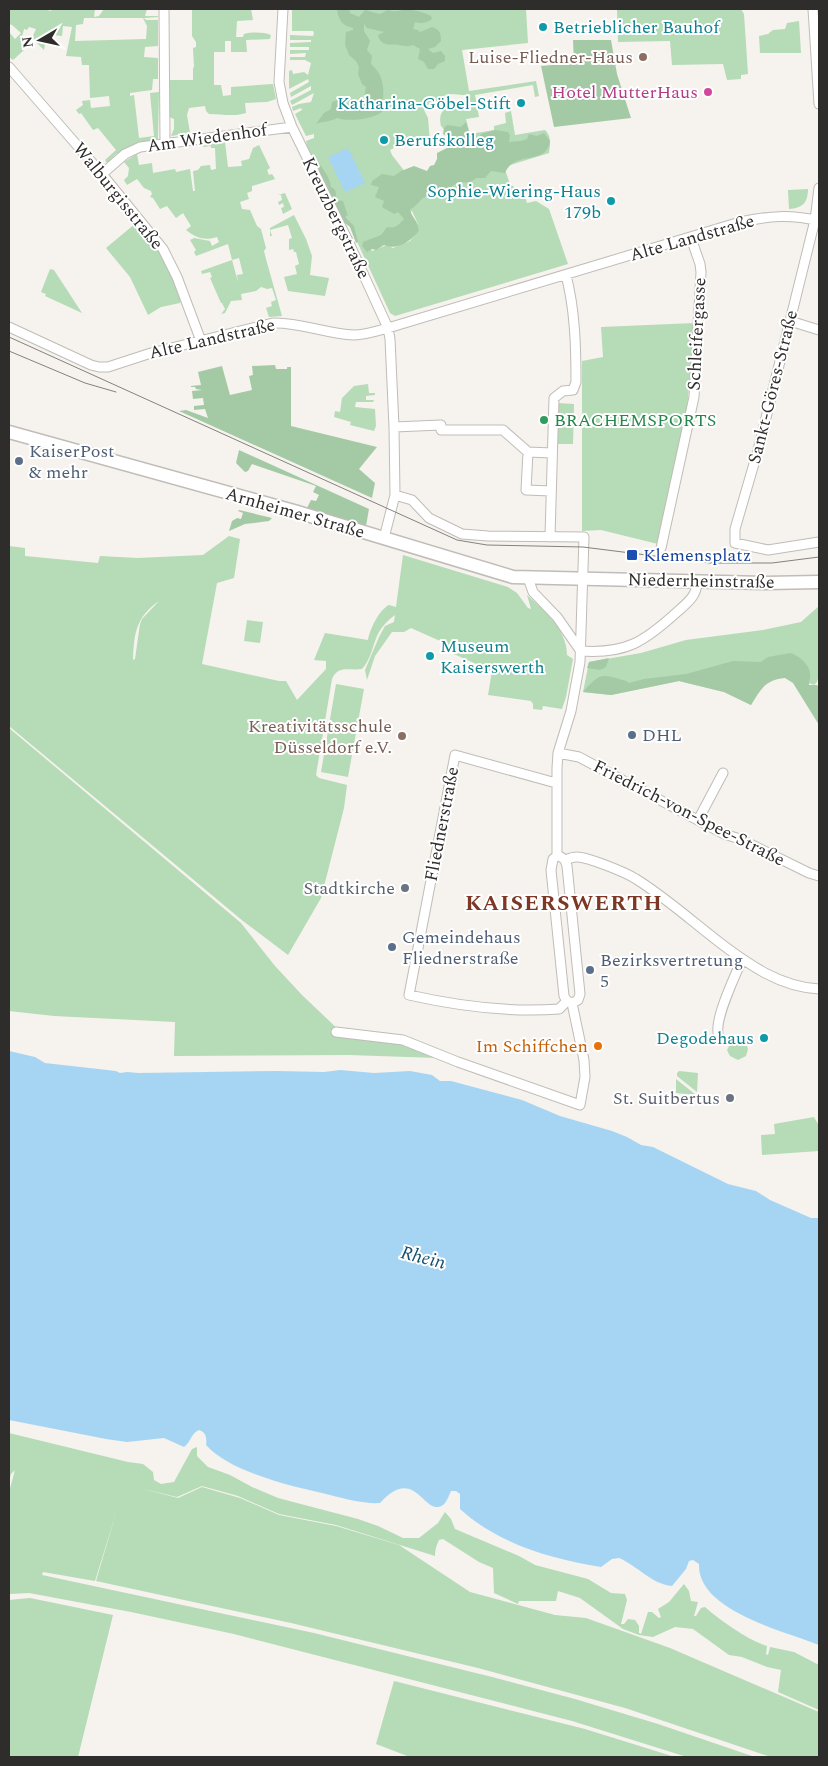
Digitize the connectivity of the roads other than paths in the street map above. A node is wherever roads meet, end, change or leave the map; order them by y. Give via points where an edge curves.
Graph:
1 (164, 9) edge
2 (283, 9) edge
3 (813, 9) edge
4 (9, 67) edge
5 (819, 104) edge
6 (292, 128) junction
7 (165, 143) junction
8 (102, 174) junction
9 (819, 188) edge
10 (817, 220) edge
11 (691, 238) junction
12 (566, 275) junction
13 (790, 320) junction
14 (9, 327) edge
15 (388, 328) junction
16 (819, 330) edge
17 (201, 340) junction
18 (394, 427) junction
19 (9, 432) edge
20 (528, 452) junction
21 (552, 453) junction
22 (551, 491) junction
23 (395, 495) junction
24 (550, 536) junction
25 (384, 538) junction
26 (819, 542) edge
27 (661, 548) dead end
28 (528, 578) junction
29 (582, 579) junction
30 (819, 582) edge
31 (697, 586) junction
32 (581, 651) junction
33 (558, 753) junction
34 (723, 773) dead end
35 (556, 783) junction
36 (698, 820) junction
37 (561, 858) junction
38 (819, 876) edge
39 (742, 959) junction
40 (819, 989) edge
41 (570, 1002) junction
42 (336, 1032) dead end
43 (719, 1037) dead end

1 - 7 street
2 - 6 street, Kreuzbergstraße via 279,82 282,103
3 - 5 street
4 - 8 street, Walburgisstraße
6 - 7 street, Am Wiedenhof
6 - 15 street, Kreuzbergstraße
7 - 8 street, Am Wiedenhof via 134,149
8 - 17 street, Walburgisstraße via 163,249
9 - 10 street, Sankt-Göres-Straße
10 - 11 street, Alte Landstraße via 764,217
10 - 13 street, Sankt-Göres-Straße
11 - 12 street, Alte Landstraße
11 - 27 street, Schleifergasse via 701,272 694,397
12 - 15 street, Alte Landstraße
12 - 21 street via 574,323 576,382 573,390 554,398
13 - 16 street
13 - 26 street, Sankt-Göres-Straße via 735,529 735,543 768,550
14 - 17 street, Alte Landstraße via 99,367
15 - 17 street, Alte Landstraße via 355,335 273,323
15 - 18 street, Kreuzbergstraße
18 - 20 street via 503,430
18 - 23 street, Kreuzbergstraße
19 - 25 main road, Arnheimer Straße
20 - 21 street
20 - 22 street via 526,490
21 - 22 street
22 - 24 street
23 - 24 street via 412,500 429,518 462,534
23 - 25 street, Kreuzbergstraße
24 - 29 street via 584,537
25 - 28 main road, Arnheimer Straße via 513,577
28 - 29 main road, Arnheimer Straße
28 - 32 street via 533,592 557,617
29 - 31 main road, Niederrheinstraße
29 - 32 street
30 - 31 main road, Niederrheinstraße
31 - 32 street via 691,600 646,639 613,651
32 - 33 street via 571,711
33 - 35 street
33 - 36 street, Friedrich-von-Spee-Straße via 579,757
34 - 36 street
35 - 37 street
35 - 41 street, Fliednerstraße via 455,755 409,995 456,1004 523,1010 559,1008
36 - 38 street, Friedrich-von-Spee-Straße
37 - 39 street via 577,856 635,878
37 - 41 street via 580,994 578,1000
37 - 41 street via 553,859 551,870 564,996
39 - 40 street via 788,983
39 - 43 street via 722,1010
41 - 42 street via 584,1060 585,1077 580,1105 403,1040

